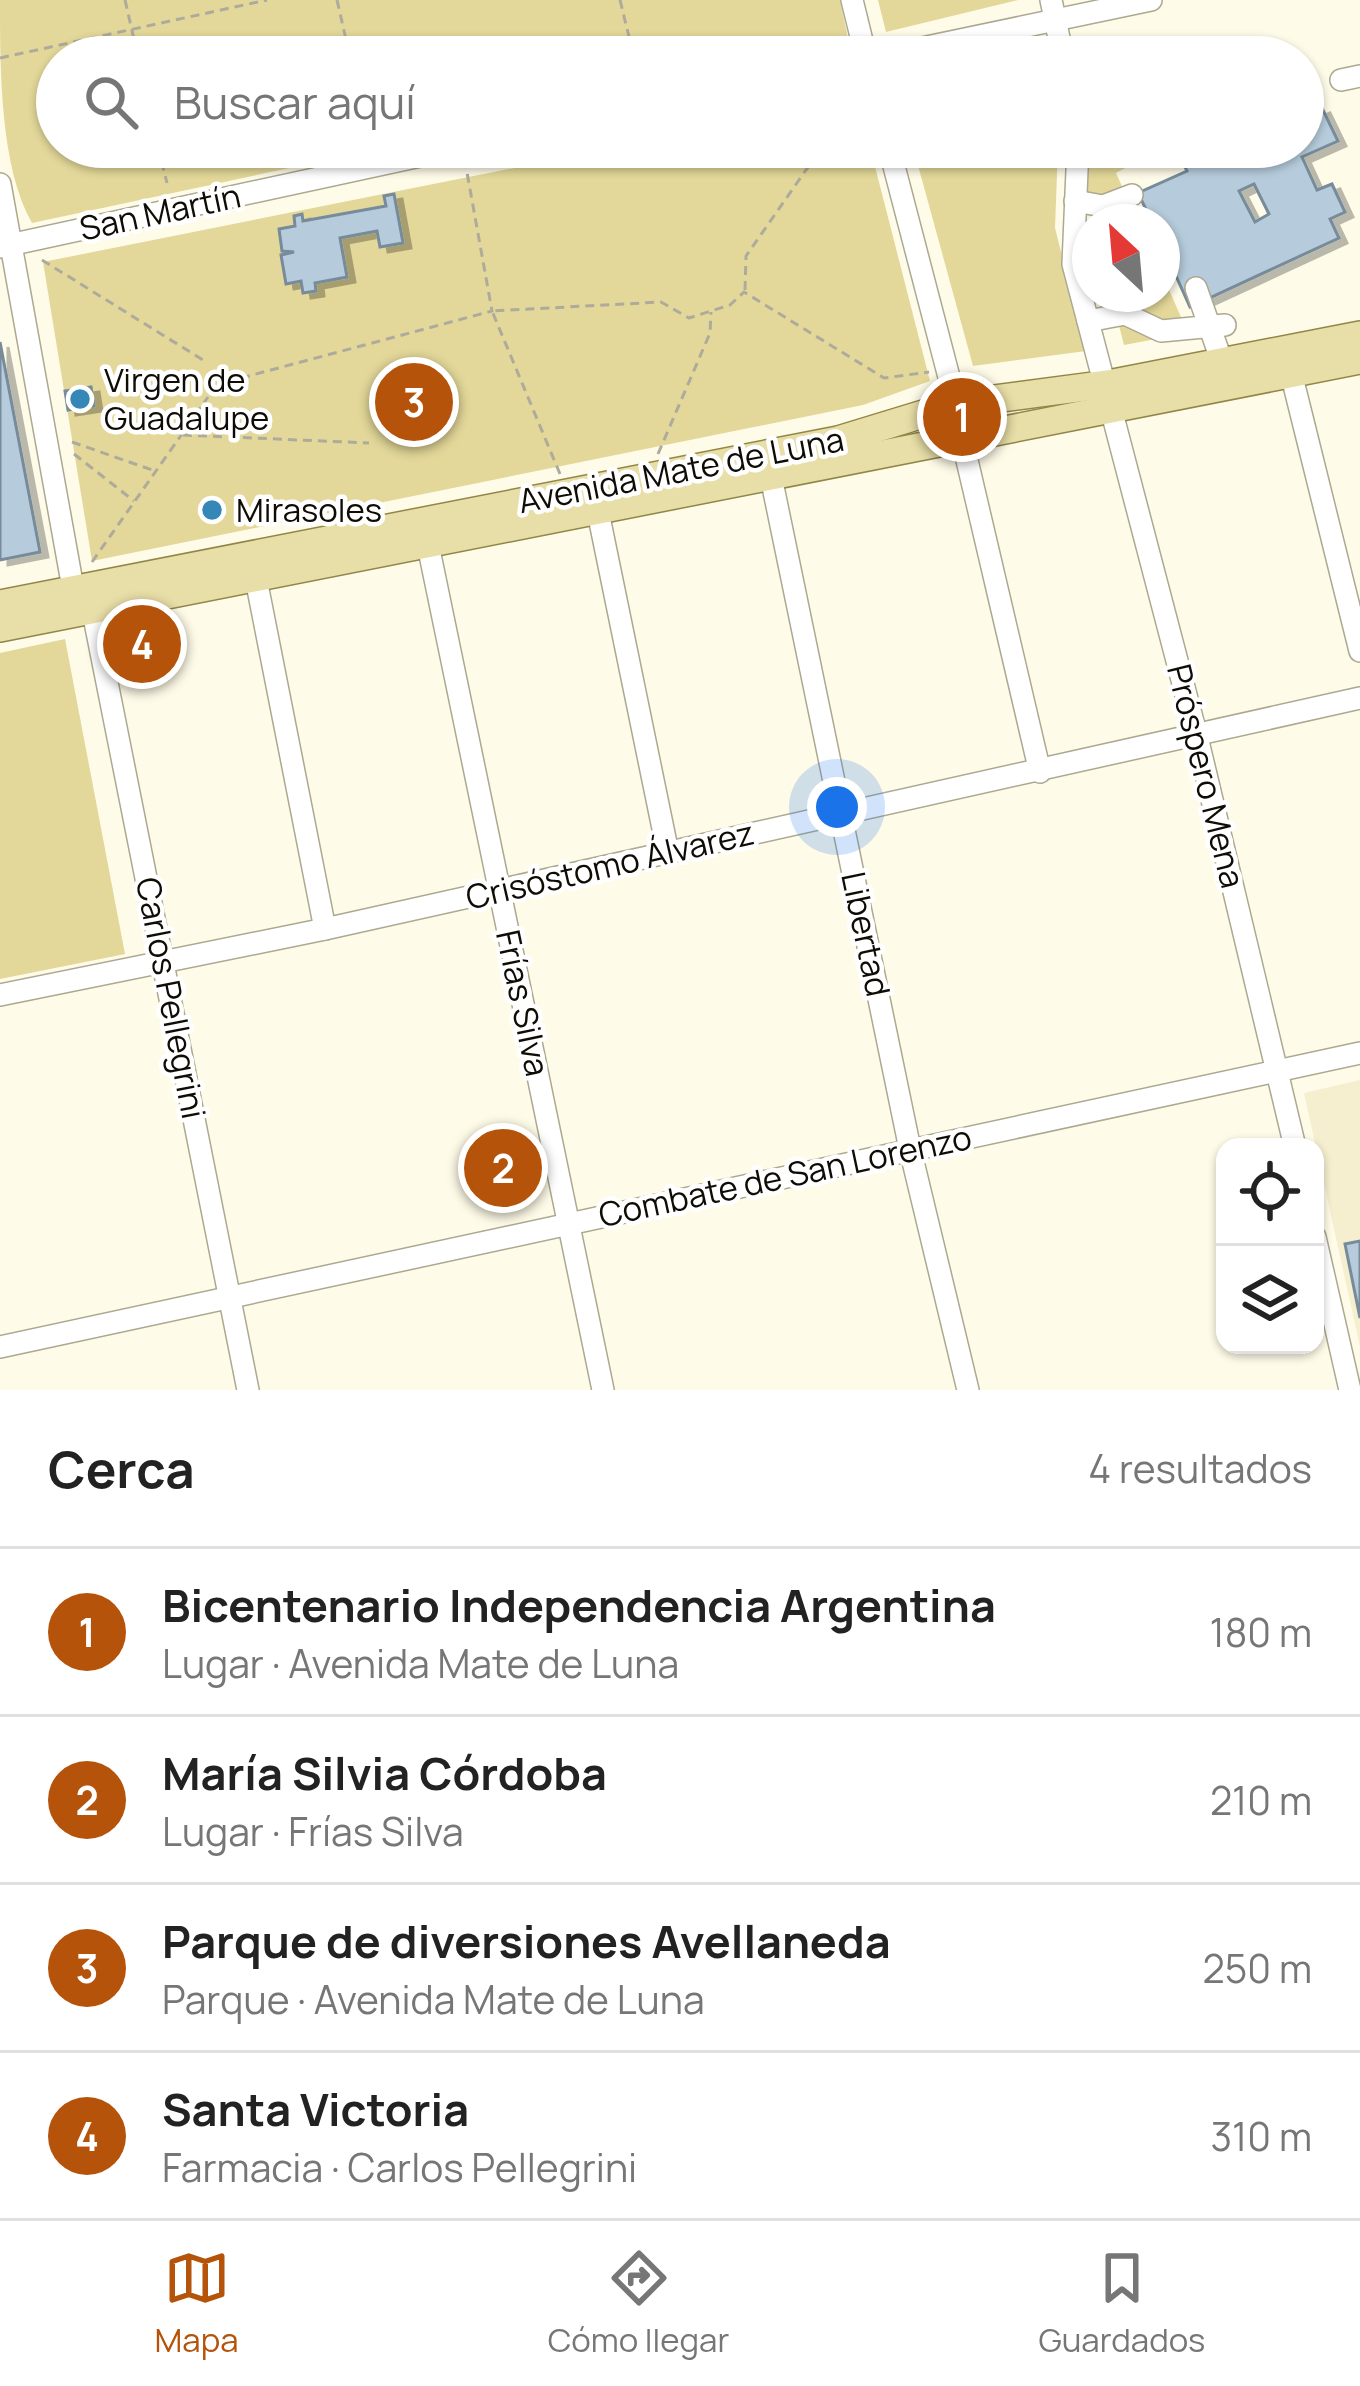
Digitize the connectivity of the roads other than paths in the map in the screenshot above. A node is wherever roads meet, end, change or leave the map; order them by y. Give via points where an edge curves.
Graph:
1 (853, 0) edge
2 (1151, 0) edge
3 (1053, 10) edge
4 (861, 36) edge
5 (957, 36) edge
6 (398, 168) edge
7 (894, 168) edge
8 (1077, 168) edge
9 (0, 184) edge
10 (1132, 194) dead end
11 (1075, 201) junction
12 (6, 245) edge
13 (1196, 288) dead end
14 (1088, 321) junction
15 (1220, 326) junction
16 (1360, 335) edge
17 (1360, 360) edge
18 (1222, 362) junction
19 (1291, 373) junction
20 (1110, 395) junction
21 (956, 404) junction
22 (962, 439) junction
23 (771, 477) junction
24 (598, 512) junction
25 (428, 545) junction
26 (256, 579) junction
27 (83, 598) junction
28 (0, 604) edge
29 (0, 628) edge
30 (1360, 651) edge
31 (1360, 698) edge
32 (1196, 736) junction
33 (1040, 772) junction
34 (841, 814) junction
35 (668, 853) junction
36 (500, 890) junction
37 (325, 929) junction
38 (164, 963) junction
39 (0, 995) edge
40 (1360, 1053) edge
41 (1277, 1071) junction
42 (1292, 1138) edge
43 (910, 1149) junction
44 (568, 1224) junction
45 (1317, 1246) edge
46 (229, 1299) junction
47 (0, 1347) edge
48 (248, 1390) edge
49 (603, 1390) edge
50 (968, 1390) edge
51 (1350, 1390) edge

1 - 4 street
2 - 3 street
3 - 5 street
6 - 12 street, San Martín
7 - 21 street
8 - 11 street, Próspero Mena
9 - 12 street, Carlos Pellegrini
10 - 11 street via 1103,206
11 - 14 street, Próspero Mena via 1073,264
12 - 27 street, Carlos Pellegrini
13 - 15 street
14 - 15 street via 1125,314 1161,331
14 - 20 street, Próspero Mena
15 - 18 street
16 - 18 main road, Avenida Mate de Luna
17 - 19 main road, Avenida Mate de Luna
18 - 20 main road, Avenida Mate de Luna
19 - 20 main road, Avenida Mate de Luna
19 - 30 street
20 - 21 main road, Avenida Mate de Luna
20 - 22 main road, Avenida Mate de Luna
20 - 32 street, Próspero Mena
21 - 27 main road, Avenida Mate de Luna via 838,440
22 - 23 main road, Avenida Mate de Luna
22 - 33 street
23 - 24 main road, Avenida Mate de Luna
23 - 34 street, Libertad
24 - 25 main road, Avenida Mate de Luna
24 - 35 street
25 - 26 main road, Avenida Mate de Luna
25 - 36 street, Frías Silva
26 - 27 main road, Avenida Mate de Luna
26 - 37 street
27 - 28 main road, Avenida Mate de Luna
27 - 29 main road, Avenida Mate de Luna
27 - 38 street, Carlos Pellegrini
31 - 32 street, Crisóstomo Álvarez
32 - 33 street, Crisóstomo Álvarez
32 - 41 street, Próspero Mena
33 - 34 street, Crisóstomo Álvarez
34 - 35 street, Crisóstomo Álvarez
34 - 43 street, Libertad
35 - 36 street, Crisóstomo Álvarez
36 - 37 street, Crisóstomo Álvarez
36 - 44 street, Frías Silva
37 - 38 street, Crisóstomo Álvarez
38 - 39 street, Crisóstomo Álvarez
38 - 46 street, Carlos Pellegrini
40 - 41 street, Combate de San Lorenzo
41 - 42 street, Próspero Mena
41 - 43 street, Combate de San Lorenzo
43 - 44 street, Combate de San Lorenzo
43 - 50 street, Libertad
44 - 46 street, Combate de San Lorenzo
44 - 49 street, Frías Silva
45 - 51 street
46 - 47 street, Combate de San Lorenzo
46 - 48 street, Carlos Pellegrini

